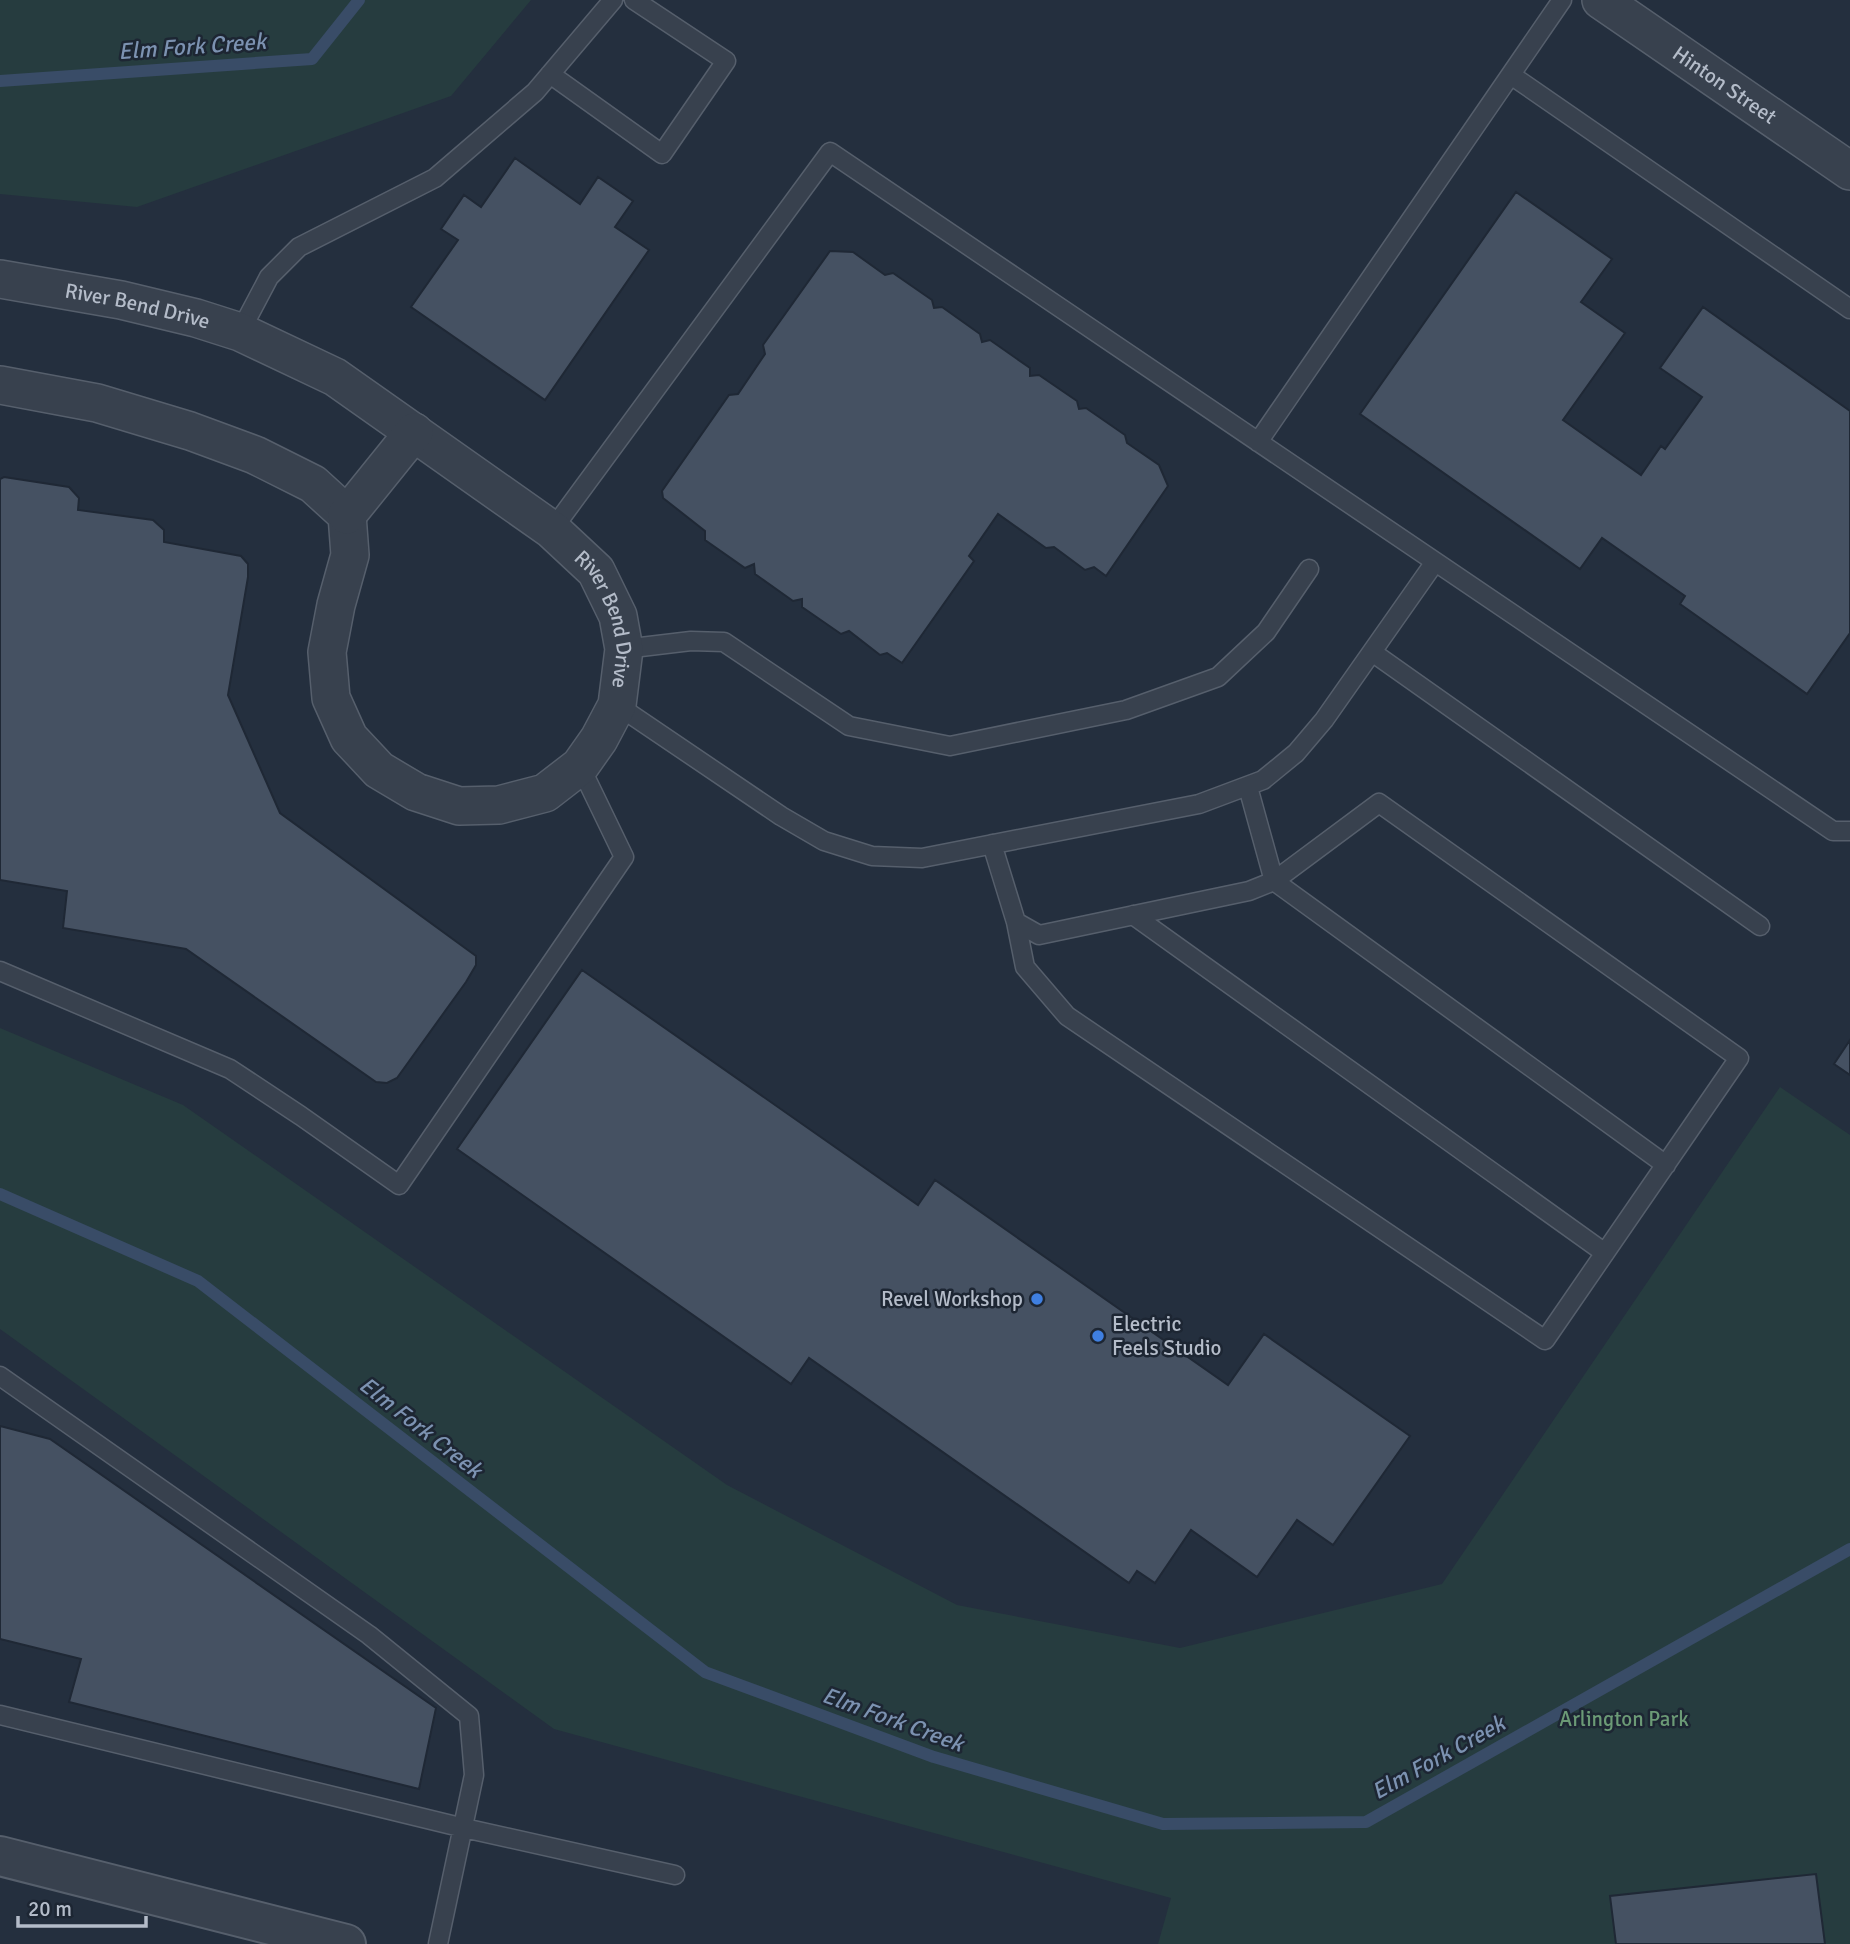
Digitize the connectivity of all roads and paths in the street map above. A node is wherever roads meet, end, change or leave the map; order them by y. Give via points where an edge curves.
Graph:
1 (613, 0) edge
2 (634, 0) edge
3 (1562, 0) edge
4 (1601, 0) edge
5 (550, 74) junction
6 (1511, 75) junction
7 (1850, 171) edge
8 (0, 279) edge
9 (1850, 309) edge
10 (240, 332) junction
11 (0, 385) edge
12 (414, 432) junction
13 (1258, 442) junction
14 (347, 515) junction
15 (552, 530) junction
16 (1435, 562) junction
17 (1309, 569) dead end
18 (624, 649) junction
19 (1372, 652) junction
20 (617, 705) junction
21 (580, 766) junction
22 (1248, 787) junction
23 (1850, 831) edge
24 (992, 844) junction
25 (1274, 881) junction
26 (1133, 915) junction
27 (1016, 922) junction
28 (1760, 926) dead end
29 (0, 971) edge
30 (1666, 1165) junction
31 (1605, 1253) junction
32 (0, 1376) edge
33 (0, 1715) edge
34 (464, 1828) junction
35 (0, 1856) edge
36 (675, 1875) dead end
37 (346, 1944) edge
38 (438, 1944) edge

1 - 5 lane
2 - 5 lane via 726,61 662,154
3 - 6 lane
4 - 7 street, Hinton Street
5 - 10 lane via 435,178 299,247 269,277
6 - 9 lane
6 - 13 lane
8 - 10 street, River Bend Drive via 121,300
10 - 12 street, River Bend Drive via 334,377
11 - 14 street via 97,403 242,450 313,484
12 - 14 street
12 - 15 street, River Bend Drive
13 - 15 lane via 830,152
13 - 16 lane
14 - 21 street, River Bend Drive via 350,555 327,652 331,698 356,746 379,770 416,792 459,806 499,805 545,793
15 - 18 street, River Bend Drive via 596,571 618,616
16 - 19 lane
16 - 23 lane via 1833,831
17 - 18 lane via 1266,632 1218,677 1126,710 950,746 849,726 724,642
18 - 20 street, River Bend Drive
19 - 22 lane via 1296,753
19 - 28 lane
20 - 21 street, River Bend Drive
20 - 24 lane via 824,841 872,856 922,858
21 - 29 lane via 624,857 399,1185 230,1069
22 - 24 lane via 1199,804
22 - 25 lane
24 - 27 lane
25 - 26 lane via 1250,891
25 - 30 lane
25 - 30 lane via 1379,803 1739,1058
26 - 27 lane via 1039,935
26 - 31 lane
27 - 31 lane via 1026,967 1067,1016 1545,1340
30 - 31 lane
32 - 34 lane via 369,1635 469,1716 474,1775
33 - 34 lane
34 - 36 lane
34 - 38 lane
35 - 37 street

